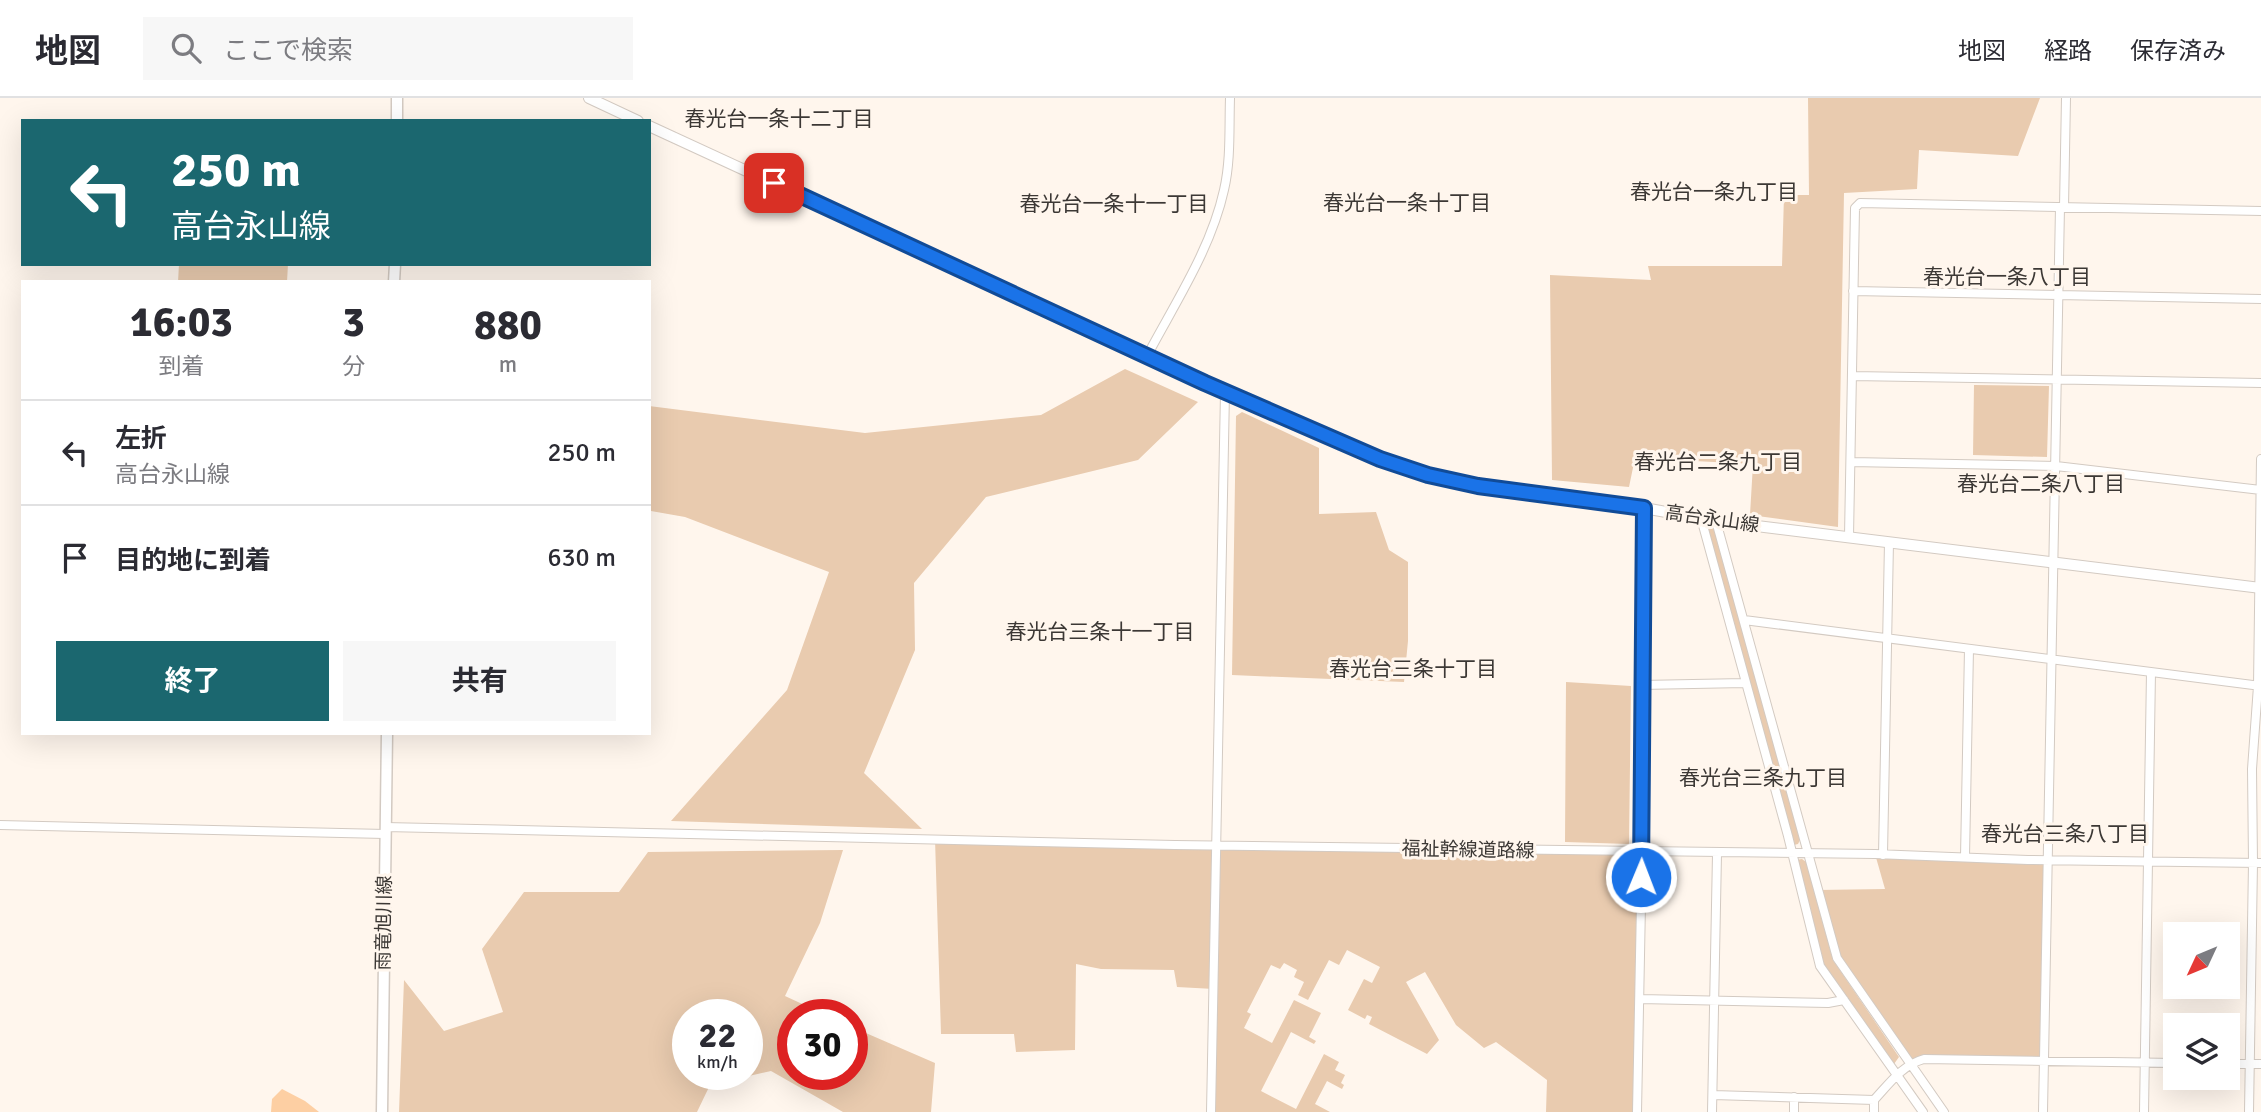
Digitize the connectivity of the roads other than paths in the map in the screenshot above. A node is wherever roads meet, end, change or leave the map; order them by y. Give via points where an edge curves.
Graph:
1 (397, 98) edge
2 (589, 98) edge
3 (1230, 98) edge
4 (2066, 98) edge
5 (397, 119) edge
6 (634, 119) edge
7 (651, 127) edge
8 (2062, 207) junction
9 (2261, 211) edge
10 (1853, 291) junction
11 (2059, 294) junction
12 (2261, 299) edge
13 (1147, 356) junction
14 (1852, 376) junction
15 (2057, 379) junction
16 (2261, 383) edge
17 (1225, 392) junction
18 (2261, 459) edge
19 (1851, 463) junction
20 (2056, 466) junction
21 (2261, 490) edge
22 (1644, 508) junction
23 (1700, 518) junction
24 (1716, 521) junction
25 (1849, 536) junction
26 (1889, 542) junction
27 (2053, 563) junction
28 (2260, 587) edge
29 (1744, 620) junction
30 (1886, 639) junction
31 (1969, 649) junction
32 (2051, 660) junction
33 (2151, 672) junction
34 (1745, 683) junction
35 (1641, 685) junction
36 (2260, 686) edge
37 (387, 735) edge
38 (2256, 769) edge
39 (0, 825) edge
40 (385, 830) junction
41 (1218, 846) junction
42 (1642, 852) junction
43 (1717, 854) junction
44 (1793, 855) junction
45 (1809, 855) junction
46 (1883, 855) junction
47 (1965, 857) junction
48 (2048, 860) junction
49 (2148, 862) junction
50 (2257, 863) edge
51 (1640, 999) junction
52 (1714, 999) junction
53 (1844, 1000) junction
54 (2044, 1061) junction
55 (1910, 1062) junction
56 (2145, 1062) junction
57 (2163, 1063) edge
58 (2240, 1064) edge
59 (2250, 1064) junction
60 (2261, 1064) edge
61 (1897, 1074) junction
62 (1713, 1095) junction
63 (1794, 1097) junction
64 (1874, 1100) junction
65 (382, 1112) edge
66 (1212, 1112) edge
67 (1637, 1112) edge
68 (1712, 1112) edge
69 (1794, 1112) edge
70 (1874, 1112) edge
71 (1923, 1112) edge
72 (1944, 1112) edge
73 (2043, 1112) edge
74 (2144, 1112) edge
75 (2249, 1112) edge

1 - 5 main road
2 - 6 street
3 - 13 street via 1224,189 1210,237
4 - 8 street
7 - 13 street, 高台永山線
8 - 9 street
8 - 10 street via 1860,203 1855,208
8 - 11 street
10 - 11 street
10 - 14 street
11 - 12 street
11 - 15 street
13 - 17 street, 高台永山線
14 - 15 street
14 - 19 street
15 - 16 street
15 - 20 street
17 - 22 street, 高台永山線 via 1428,475
17 - 41 street
18 - 21 street
19 - 20 street
19 - 25 street
20 - 21 street
20 - 27 street
21 - 28 street
22 - 23 street, 高台永山線
22 - 35 street
23 - 24 street, 高台永山線
23 - 34 street
24 - 25 street, 高台永山線
24 - 29 street
25 - 26 street, 高台永山線
26 - 27 street, 高台永山線
26 - 30 street
27 - 28 street, 高台永山線
27 - 32 street
28 - 36 street
29 - 30 street
29 - 45 street
30 - 31 street
30 - 46 street
31 - 32 street
31 - 47 street
32 - 33 street
32 - 48 street
33 - 36 street
33 - 49 street
34 - 35 street
34 - 44 street
35 - 42 street
36 - 38 street
37 - 40 main road, 雨竜旭川線
38 - 50 street
39 - 40 street, 福祉幹線道路線
40 - 41 street, 福祉幹線道路線
40 - 65 main road, 雨竜旭川線
41 - 42 street, 福祉幹線道路線
41 - 66 street
42 - 43 street, 福祉幹線道路線
42 - 51 street
43 - 44 street, 福祉幹線道路線
43 - 52 street
44 - 45 street, 福祉幹線道路線
44 - 53 street via 1820,965
45 - 46 street, 福祉幹線道路線
45 - 55 street via 1837,958
46 - 47 street, 福祉幹線道路線
47 - 48 street, 福祉幹線道路線
48 - 49 street, 福祉幹線道路線
48 - 54 street
49 - 50 street, 福祉幹線道路線
49 - 56 street
50 - 59 street
51 - 52 street
51 - 67 street
52 - 53 street
52 - 62 street
53 - 61 street
54 - 55 street
54 - 56 street
54 - 73 street
55 - 61 street
55 - 72 street
56 - 57 street
56 - 74 street
58 - 59 street
59 - 60 street
59 - 75 street
61 - 64 street
61 - 71 street
62 - 63 street
62 - 68 street
63 - 64 street
63 - 69 street
64 - 70 street

